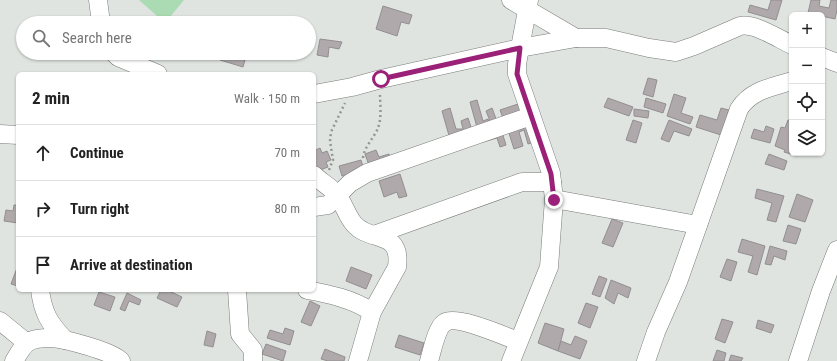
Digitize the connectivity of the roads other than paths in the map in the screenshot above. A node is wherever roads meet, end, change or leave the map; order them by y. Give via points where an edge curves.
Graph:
1 (98, 0) edge
2 (511, 0) edge
3 (528, 5) edge
4 (100, 16) edge
5 (576, 38) junction
6 (789, 44) edge
7 (520, 48) junction
8 (825, 58) edge
9 (125, 60) edge
10 (837, 63) edge
11 (837, 67) edge
12 (825, 70) edge
13 (153, 72) edge
14 (789, 82) edge
15 (316, 94) edge
16 (531, 116) junction
17 (0, 134) edge
18 (16, 135) edge
19 (316, 177) edge
20 (552, 182) junction
21 (338, 195) junction
22 (554, 200) junction
23 (316, 207) edge
24 (698, 225) junction
25 (374, 235) junction
26 (837, 250) edge
27 (40, 292) edge
28 (237, 292) edge
29 (316, 292) edge
30 (372, 312) junction
31 (0, 321) edge
32 (65, 340) junction
33 (518, 341) junction
34 (27, 343) junction
35 (14, 361) edge
36 (121, 361) edge
37 (253, 361) edge
38 (358, 361) edge
39 (429, 361) edge
40 (510, 361) edge
41 (646, 361) edge
42 (798, 361) edge

1 - 4 street
2 - 3 street
3 - 5 street
3 - 7 street
5 - 6 street via 606,38 676,52 746,25
5 - 7 street
7 - 15 street
7 - 16 street via 517,74
8 - 10 street
9 - 13 street
11 - 12 street
14 - 24 street via 755,93 744,102 736,116
16 - 20 street
16 - 21 street via 367,173 350,183
17 - 18 street
19 - 21 street
20 - 22 street
20 - 25 street via 522,182
21 - 23 street via 328,205
21 - 25 street via 355,224
22 - 24 street
22 - 33 street via 549,267
24 - 41 street
25 - 30 street via 387,240 397,251 398,259 397,267
26 - 42 street
27 - 32 street via 44,312
28 - 37 street via 240,334 252,350
29 - 30 street via 346,298
30 - 38 street
31 - 34 street
32 - 34 street via 40,338
32 - 36 street via 112,354
33 - 39 street via 465,322 447,321 439,329
33 - 40 street
34 - 35 street

